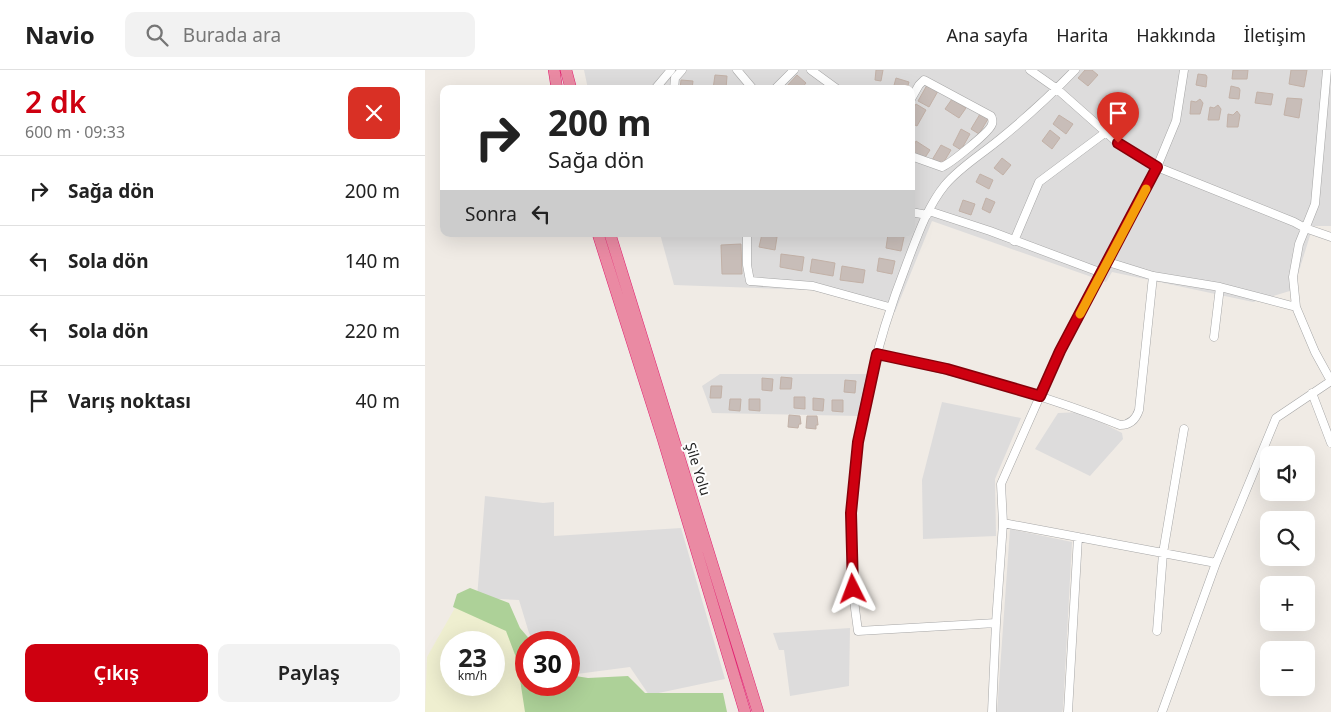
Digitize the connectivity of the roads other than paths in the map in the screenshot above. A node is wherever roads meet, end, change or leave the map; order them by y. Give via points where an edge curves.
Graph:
1 (553, 70) edge
2 (566, 70) edge
3 (671, 70) edge
4 (682, 70) edge
5 (737, 70) edge
6 (794, 70) edge
7 (811, 70) edge
8 (1031, 70) edge
9 (1075, 70) edge
10 (1184, 70) edge
11 (1327, 70) edge
12 (556, 85) edge
13 (570, 85) edge
14 (658, 85) edge
15 (674, 85) edge
16 (750, 85) edge
17 (779, 85) edge
18 (832, 85) edge
19 (1057, 89) junction
20 (915, 92) edge
21 (1327, 122) edge
22 (1106, 132) junction
23 (1321, 147) junction
24 (1331, 147) edge
25 (915, 158) edge
26 (1157, 167) junction
27 (915, 212) edge
28 (928, 213) junction
29 (1305, 228) junction
30 (599, 237) edge
31 (611, 237) edge
32 (747, 237) edge
33 (1331, 237) edge
34 (1014, 241) junction
35 (1107, 262) junction
36 (1102, 273) junction
37 (1153, 276) junction
38 (1219, 288) junction
39 (1296, 306) junction
40 (889, 307) junction
41 (1213, 336) dead end
42 (877, 354) junction
43 (1331, 381) edge
44 (1312, 394) junction
45 (1040, 396) junction
46 (1184, 429) dead end
47 (1331, 443) edge
48 (1003, 523) junction
49 (1078, 537) junction
50 (1163, 553) junction
51 (1217, 563) junction
52 (996, 623) junction
53 (1157, 631) dead end
54 (745, 712) edge
55 (759, 712) edge
56 (992, 712) edge
57 (1068, 712) edge
58 (1162, 712) edge

1 - 12 highway
2 - 13 highway
3 - 14 street
4 - 15 street via 675,78
5 - 16 street
6 - 17 street
7 - 18 street
8 - 19 street
9 - 19 street
10 - 26 street via 1176,121
11 - 21 street
19 - 22 street
19 - 28 street via 945,185
20 - 25 street via 924,80 991,116 993,123 942,168
21 - 23 street
22 - 26 street
22 - 34 street via 1039,182
23 - 24 street
23 - 29 street via 1315,204
26 - 29 street
26 - 35 street
27 - 28 street
28 - 34 street
28 - 40 street
29 - 33 street
29 - 39 street via 1293,277
30 - 54 highway, Şile Yolu
31 - 55 highway, Şile Yolu
32 - 40 street via 749,280 813,286
34 - 36 street
35 - 36 street
35 - 37 street
36 - 45 street
37 - 38 street
37 - 45 street via 1139,410 1135,418 1120,425
38 - 39 street
38 - 41 street
39 - 43 street
40 - 42 street
42 - 45 street via 947,369
42 - 52 street via 858,442 851,513 858,631
43 - 44 street
44 - 47 street
44 - 51 street via 1277,418
45 - 48 street via 1001,484
46 - 50 street
48 - 49 street
48 - 52 street
49 - 50 street
49 - 57 street
50 - 51 street
50 - 53 street
51 - 58 street
52 - 56 street

